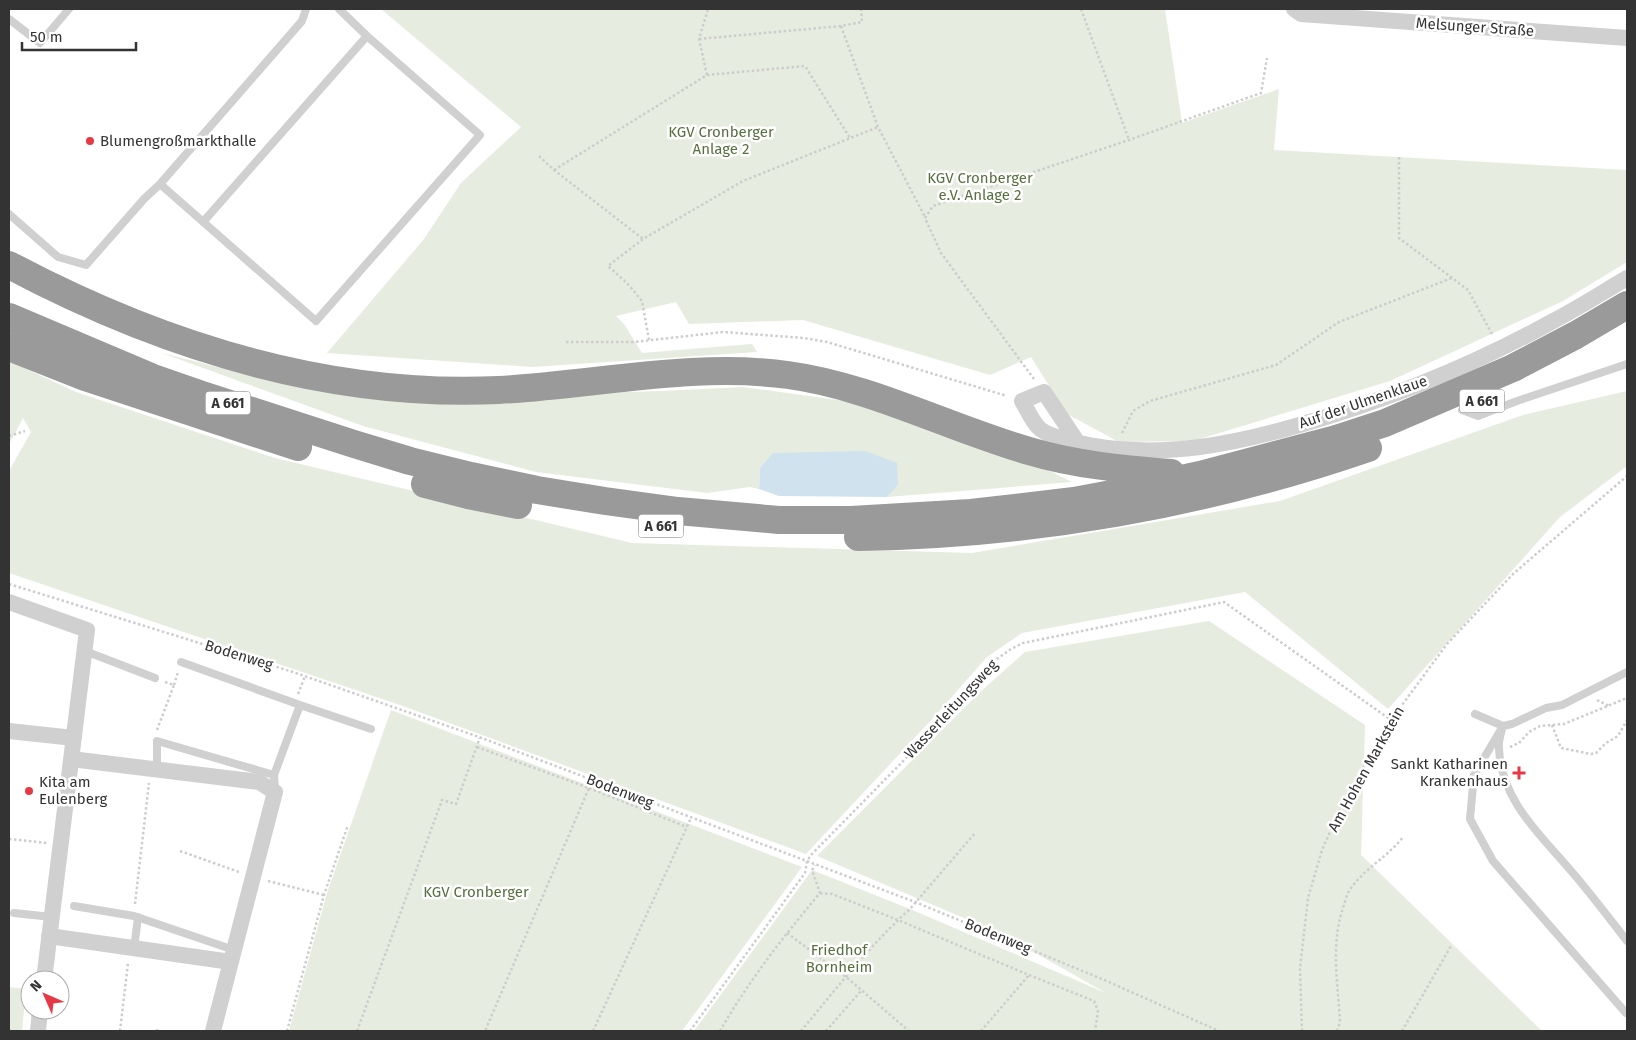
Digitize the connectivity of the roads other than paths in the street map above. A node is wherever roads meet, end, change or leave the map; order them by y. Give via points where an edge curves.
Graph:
1 (69, 9) edge
2 (306, 9) edge
3 (338, 9) edge
4 (1294, 9) edge
5 (9, 19) edge
6 (367, 36) junction
7 (1627, 38) edge
8 (160, 184) junction
9 (9, 214) edge
10 (203, 222) junction
11 (9, 266) edge
12 (1627, 278) edge
13 (1627, 305) edge
14 (9, 317) edge
15 (1627, 327) edge
16 (9, 347) edge
17 (1627, 364) edge
18 (1462, 410) junction
19 (1078, 443) junction
20 (1200, 475) junction
21 (9, 602) edge
22 (85, 651) junction
23 (181, 662) dead end
24 (1627, 672) edge
25 (155, 678) road end
26 (300, 705) junction
27 (1476, 714) dead end
28 (1503, 726) junction
29 (371, 729) dead end
30 (9, 731) edge
31 (74, 738) junction
32 (71, 759) junction
33 (154, 769) junction
34 (274, 775) junction
35 (275, 792) junction
36 (74, 906) dead end
37 (14, 914) dead end
38 (136, 916) junction
39 (52, 917) junction
40 (50, 936) junction
41 (1627, 941) edge
42 (132, 949) junction
43 (233, 956) junction
44 (45, 970) edge
45 (1626, 1013) dead end
46 (213, 1031) edge

1 - 5 lane via 40,42
2 - 8 lane via 302,21
3 - 6 lane
4 - 7 street, Melsunger Straße via 1301,14
6 - 10 lane
6 - 10 lane via 480,135 372,258 316,321
8 - 9 lane via 86,265 58,257
8 - 10 lane
11 - 20 highway via 88,305 169,337 229,357 304,374 386,386 470,390 666,374 762,372 828,382 1069,462
12 - 19 street, Auf der Ulmenklaue via 1499,348 1339,414 1264,436 1194,449 1114,449
13 - 20 highway, A 661 via 1513,368 1384,423
14 - 20 highway, A 661 via 153,378 410,461 537,490 678,511 779,520 851,520 971,513 1032,507
15 - 18 highway, A 661 via 1519,385
16 - 18 highway, A 661 via 187,412 468,495 600,519 789,537 913,536 1036,526 1177,501 1330,461
17 - 18 lane via 1478,416
19 - 19 street, Auf der Ulmenklaue via 1048,434 1038,427 1022,401 1044,392
21 - 22 street via 87,630
22 - 25 lane
22 - 31 street
23 - 26 lane
24 - 28 lane via 1562,704
26 - 29 lane
26 - 34 lane
27 - 28 lane
28 - 41 lane via 1498,748 1504,779 1518,809
28 - 45 lane via 1474,775 1470,819 1494,861
30 - 31 street
31 - 32 street
32 - 33 street
32 - 39 street
33 - 34 lane via 157,741
33 - 35 street via 259,782
34 - 35 lane
35 - 43 street
36 - 38 lane
37 - 39 lane
38 - 42 lane
38 - 43 lane
39 - 40 street
40 - 42 street
40 - 44 street
42 - 43 street
43 - 46 street

